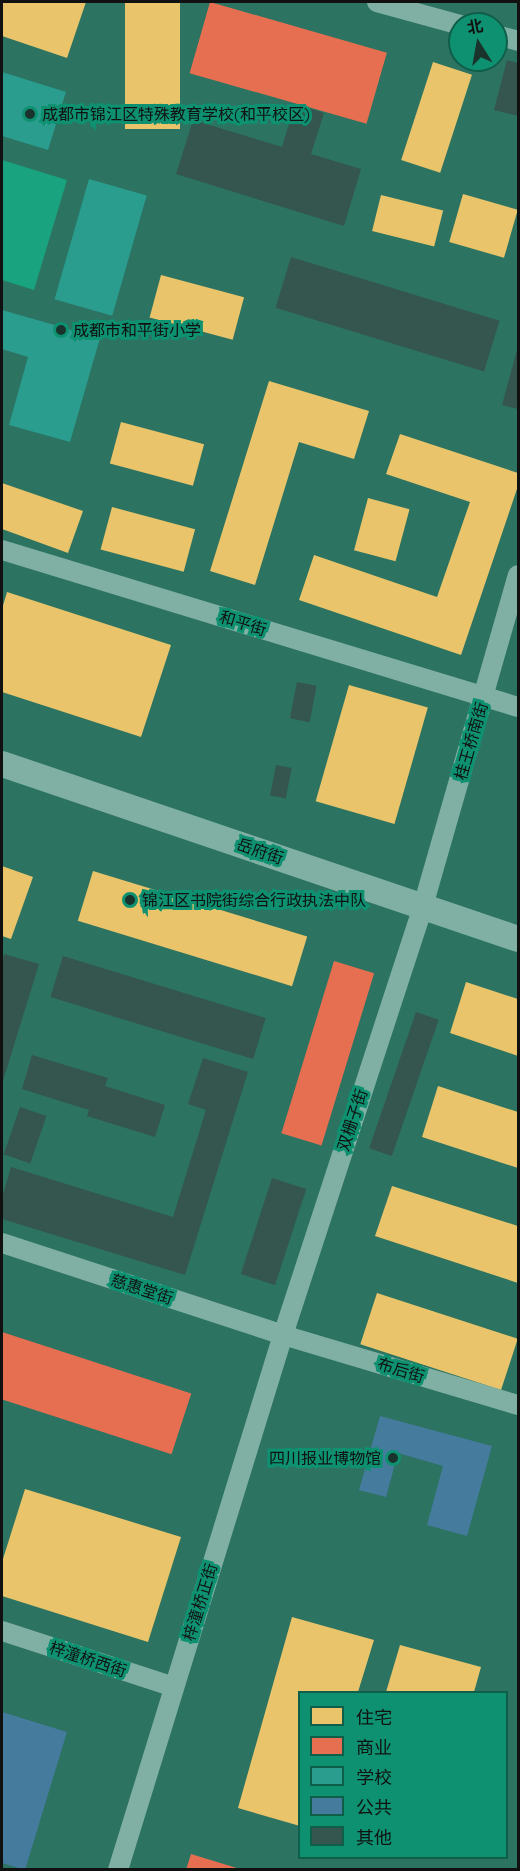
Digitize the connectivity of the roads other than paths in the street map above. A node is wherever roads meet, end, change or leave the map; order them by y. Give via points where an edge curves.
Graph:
1 (377, 2) edge
2 (448, 22) edge
3 (2, 550) edge
4 (519, 575) edge
5 (484, 696) junction
6 (519, 707) edge
7 (2, 764) edge
8 (423, 906) junction
9 (519, 939) edge
10 (2, 1243) edge
11 (283, 1335) junction
12 (519, 1405) edge
13 (2, 1631) edge
14 (174, 1687) junction
15 (118, 1869) edge

1 - 2 street
3 - 5 street, 和平街
4 - 5 street, 桂王桥南街
5 - 6 street, 和平街
5 - 8 street, 桂王桥南街
7 - 8 street, 岳府街
8 - 9 street, 岳府街
8 - 11 street, 双栅子街
10 - 11 street, 慈惠堂街
11 - 12 street, 布后街
11 - 14 street, 梓潼桥正街
13 - 14 street, 梓潼桥西街
14 - 15 street, 梓潼桥正街

